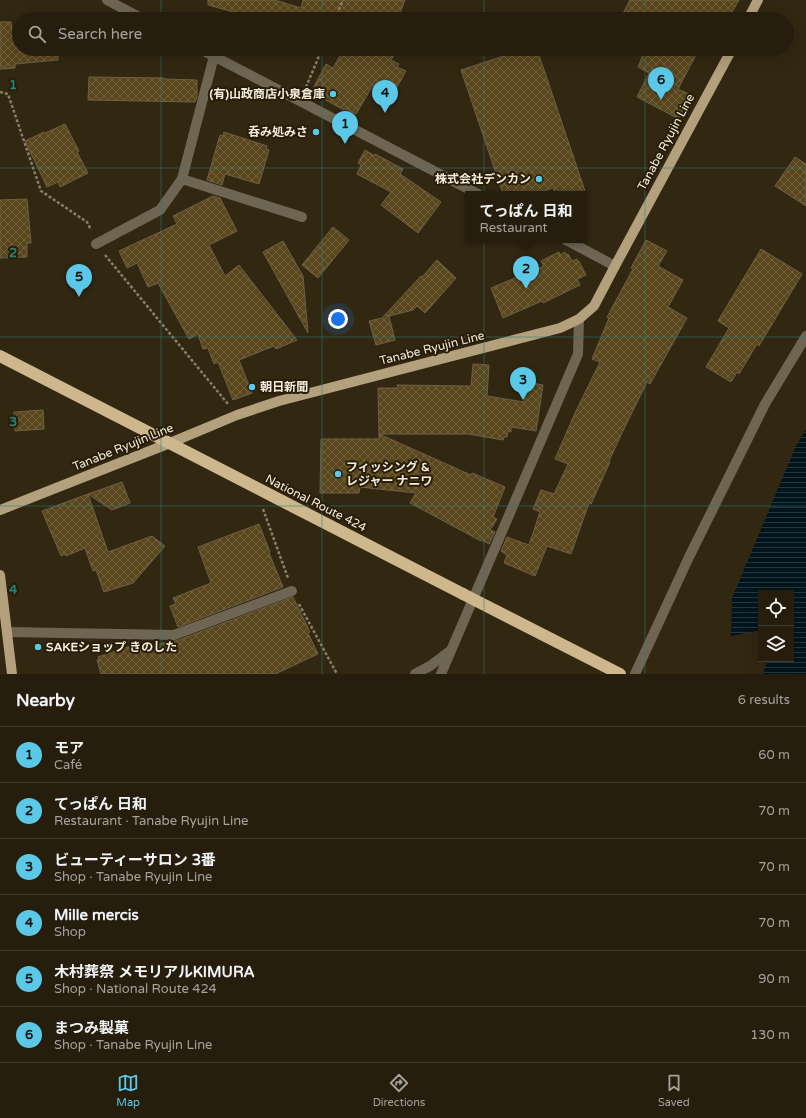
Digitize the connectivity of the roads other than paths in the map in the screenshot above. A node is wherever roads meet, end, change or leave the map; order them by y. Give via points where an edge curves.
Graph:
1 (107, 0) edge
2 (758, 0) edge
3 (130, 12) edge
4 (752, 12) edge
5 (214, 56) joint
6 (728, 56) edge
7 (182, 179) junction
8 (472, 191) edge
9 (302, 217) dead end
10 (572, 243) edge
11 (96, 244) road end
12 (615, 266) junction
13 (579, 319) junction
14 (806, 336) edge
15 (0, 356) edge
16 (170, 443) junction
17 (0, 510) edge
18 (0, 575) edge
19 (292, 591) dead end
20 (7, 632) junction
21 (451, 651) junction
22 (12, 674) edge
23 (414, 674) edge
24 (441, 674) edge
25 (620, 674) edge
26 (635, 674) edge

1 - 3 street
2 - 4 main road
5 - 7 street
5 - 8 street
6 - 12 main road, Tanabe Ryujin Line
7 - 9 street
7 - 11 street via 160,210
10 - 12 street
12 - 13 main road, Tanabe Ryujin Line via 594,306
13 - 16 main road, Tanabe Ryujin Line via 560,328 279,401 237,415
13 - 21 street via 578,354
14 - 26 street via 762,411 689,557
15 - 16 highway, National Route 424
16 - 17 main road, Tanabe Ryujin Line
16 - 25 highway, National Route 424, bridge
18 - 20 main road
19 - 20 street via 174,635
20 - 22 main road
21 - 23 street
21 - 24 street

